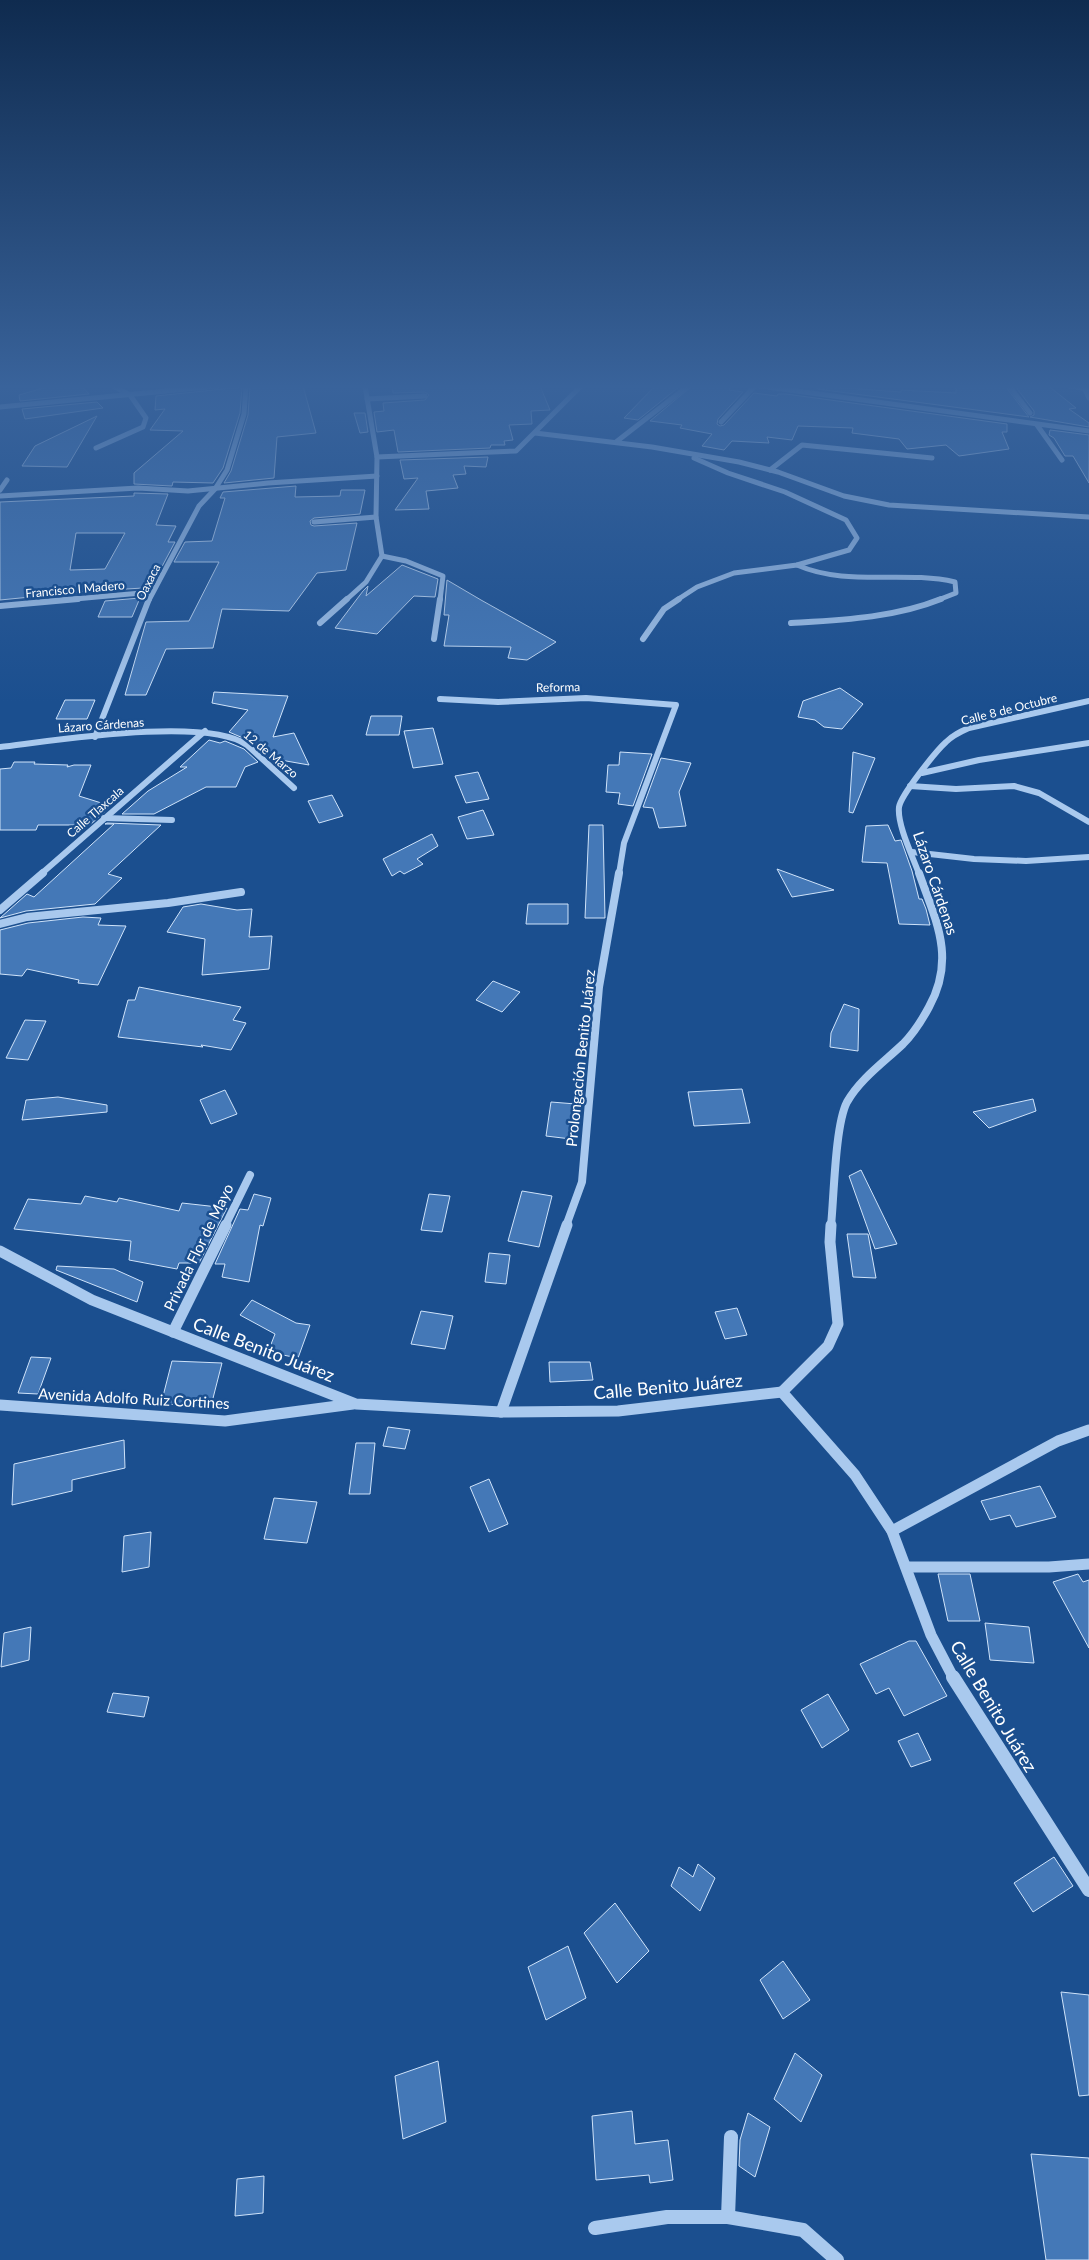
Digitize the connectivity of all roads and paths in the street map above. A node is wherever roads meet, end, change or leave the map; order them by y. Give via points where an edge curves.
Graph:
1 (78, 491) edge
2 (213, 491) edge
3 (377, 491) edge
4 (782, 491) edge
5 (833, 491) edge
6 (0, 496) edge
7 (376, 517) junction
8 (1089, 517) edge
9 (314, 522) dead end
10 (382, 556) junction
11 (797, 565) junction
12 (152, 592) junction
13 (0, 606) edge
14 (320, 623) dead end
15 (791, 623) dead end
16 (434, 639) dead end
17 (643, 639) dead end
18 (440, 699) dead end
19 (1089, 701) edge
20 (676, 704) joint
21 (205, 731) junction
22 (96, 737) junction
23 (1089, 743) edge
24 (0, 747) edge
25 (922, 773) junction
26 (910, 786) junction
27 (294, 788) dead end
28 (104, 818) junction
29 (172, 820) dead end
30 (1089, 822) edge
31 (912, 852) junction
32 (1089, 857) edge
33 (241, 892) dead end
34 (0, 910) edge
35 (0, 924) edge
36 (250, 1175) dead end
37 (0, 1251) edge
38 (173, 1332) junction
39 (782, 1392) junction
40 (356, 1404) junction
41 (0, 1405) edge
42 (501, 1412) junction
43 (1089, 1430) edge
44 (892, 1531) junction
45 (1089, 1564) edge
46 (906, 1567) junction
47 (1089, 1890) edge
48 (732, 2137) dead end
49 (728, 2217) junction
50 (595, 2228) dead end
51 (837, 2260) edge

1 - 6 street
2 - 12 street, Oaxaca via 199,506
3 - 7 street
4 - 11 street via 846,520 857,538 848,550
5 - 8 street via 873,503 904,507
7 - 9 street
7 - 10 street
10 - 14 street via 366,582
10 - 16 street via 406,561 443,576
11 - 15 street via 817,573 843,577 937,576 955,582 956,593 894,614
11 - 17 street via 734,573 697,587 664,609
12 - 13 street, Francisco I Madero
12 - 22 street, Oaxaca
18 - 20 street, Reforma via 498,702 586,698
19 - 25 street, Calle 8 de Octubre via 955,734 944,743
20 - 42 street, Prolongación Benito Juárez via 624,843 599,987 582,1182
21 - 22 street, Lázaro Cárdenas
21 - 27 street, 12 de Marzo via 239,739
21 - 28 street, Calle Tlaxcala
22 - 24 street, Lázaro Cárdenas
23 - 25 street via 979,760
25 - 26 street, Lázaro Cárdenas
26 - 30 street via 956,789 1014,786 1039,793
26 - 31 street, Lázaro Cárdenas via 899,807
28 - 29 street
28 - 34 street, Calle Tlaxcala
31 - 32 street via 1026,861
31 - 39 street, Lázaro Cárdenas via 937,925 943,951 942,977 934,998 905,1042 868,1076 847,1102 840,1126 830,1242 838,1324 828,1346
33 - 35 street via 27,917
36 - 38 street, Privada Flor de Mayo
37 - 38 street, Calle Benito Juárez via 92,1300
38 - 40 street, Calle Benito Juárez
39 - 42 street, Calle Benito Juárez via 618,1411
39 - 44 street, Calle Benito Juárez via 856,1475
40 - 41 street, Avenida Adolfo Ruiz Cortines via 225,1421
40 - 42 street, Calle Benito Juárez
43 - 44 street via 1058,1441
44 - 46 street, Calle Benito Juárez
45 - 46 street
46 - 47 street, Calle Benito Juárez via 931,1635 958,1686
48 - 49 street
49 - 50 street via 667,2217
49 - 51 street via 802,2230

